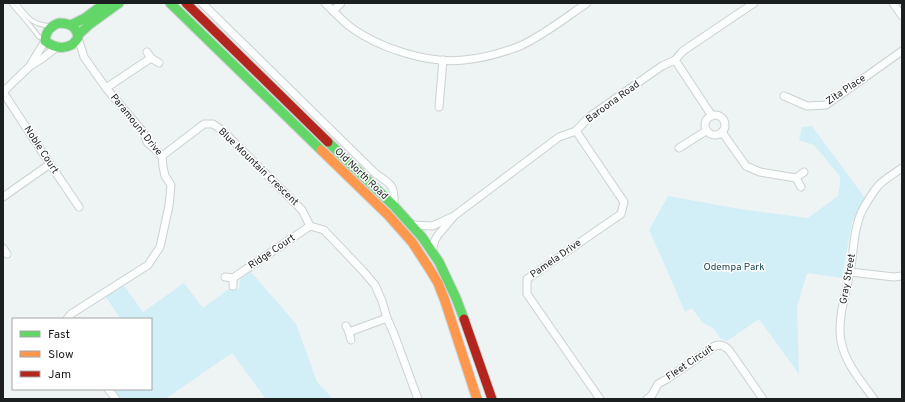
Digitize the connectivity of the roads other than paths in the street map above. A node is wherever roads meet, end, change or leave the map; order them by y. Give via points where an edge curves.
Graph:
1 (11, 3) edge
2 (16, 3) edge
3 (105, 3) edge
4 (120, 3) edge
5 (170, 3) edge
6 (186, 3) edge
7 (202, 3) edge
8 (325, 3) edge
9 (341, 3) edge
10 (586, 3) edge
11 (754, 3) edge
12 (893, 3) edge
13 (333, 11) junction
14 (902, 16) edge
15 (71, 25) junction
16 (51, 26) junction
17 (78, 37) junction
18 (45, 40) junction
19 (70, 45) junction
20 (58, 46) junction
21 (902, 51) edge
22 (84, 57) junction
23 (443, 60) junction
24 (676, 60) junction
25 (159, 63) dead end
26 (30, 66) junction
27 (106, 88) junction
28 (3, 92) edge
29 (784, 96) dead end
30 (439, 107) dead end
31 (712, 116) junction
32 (576, 131) junction
33 (706, 131) junction
34 (722, 132) junction
35 (679, 148) dead end
36 (162, 156) junction
37 (50, 164) junction
38 (902, 168) edge
39 (804, 172) dead end
40 (796, 178) junction
41 (801, 187) dead end
42 (3, 197) edge
43 (394, 206) junction
44 (79, 207) dead end
45 (454, 216) junction
46 (412, 224) junction
47 (310, 226) junction
48 (432, 251) junction
49 (850, 272) junction
50 (902, 276) edge
51 (225, 277) dead end
52 (233, 278) junction
53 (233, 286) dead end
54 (67, 318) edge
55 (387, 318) junction
56 (350, 340) dead end
57 (109, 390) edge
58 (649, 398) edge
59 (116, 399) edge
60 (418, 399) edge
61 (477, 399) edge
62 (492, 399) edge
63 (600, 399) edge
64 (763, 399) edge
65 (874, 399) edge

1 - 18 lane via 39,37
2 - 16 lane via 32,21
3 - 15 main road
4 - 17 main road via 90,24
5 - 61 main road, Old North Road via 388,215 412,242 438,282
6 - 43 main road, Old North Road
7 - 43 street, Old North Road via 376,174 386,180 394,190
8 - 13 street
9 - 13 street
10 - 23 street via 545,33 520,46 492,55 463,60
11 - 24 street, Baroona Road via 683,51
12 - 14 street
13 - 23 street via 350,26 394,50
15 - 16 main road via 63,22
15 - 17 main road
16 - 18 main road via 46,32
17 - 19 main road
17 - 22 street
18 - 20 main road via 52,46
18 - 26 street
19 - 20 main road
19 - 22 street
20 - 26 street
21 - 29 street, Zita Place via 826,105 807,106
22 - 27 street, Paramount Drive
23 - 30 street
24 - 31 street
24 - 32 street, Baroona Road via 662,66 589,117
25 - 27 street via 149,55
26 - 28 street
27 - 36 street, Paramount Drive via 144,133 147,142
28 - 37 street, Noble Court
31 - 33 street via 704,123
31 - 34 street via 717,115 724,119 725,127
32 - 45 street, Baroona Road via 559,137
32 - 63 street, Pamela Drive via 624,202 621,214 527,279 526,294
33 - 34 street via 713,136
33 - 35 street
34 - 40 street via 746,166 760,172
36 - 47 street, Blue Mountain Crescent via 204,124 213,124 302,210
36 - 54 street, Paramount Drive via 165,176 171,185 160,247 148,265
37 - 42 street
37 - 44 street, Noble Court
38 - 49 street, Gray Street via 878,185 863,209 857,226
39 - 40 street
40 - 41 street
43 - 46 main road, Old North Road
45 - 46 street, Baroona Road via 432,226
45 - 48 street, Baroona Road via 438,234
46 - 48 main road, Old North Road
47 - 52 street, Ridge Court
47 - 55 street via 324,230 363,270 375,285
48 - 62 main road, Old North Road via 456,298
49 - 50 street
49 - 65 street, Gray Street via 840,320 841,342 851,367
51 - 52 street
52 - 53 street
55 - 56 street via 348,329
55 - 60 street
57 - 59 street
58 - 64 street, Fleet Circuit via 658,384 715,346 721,345 729,350

